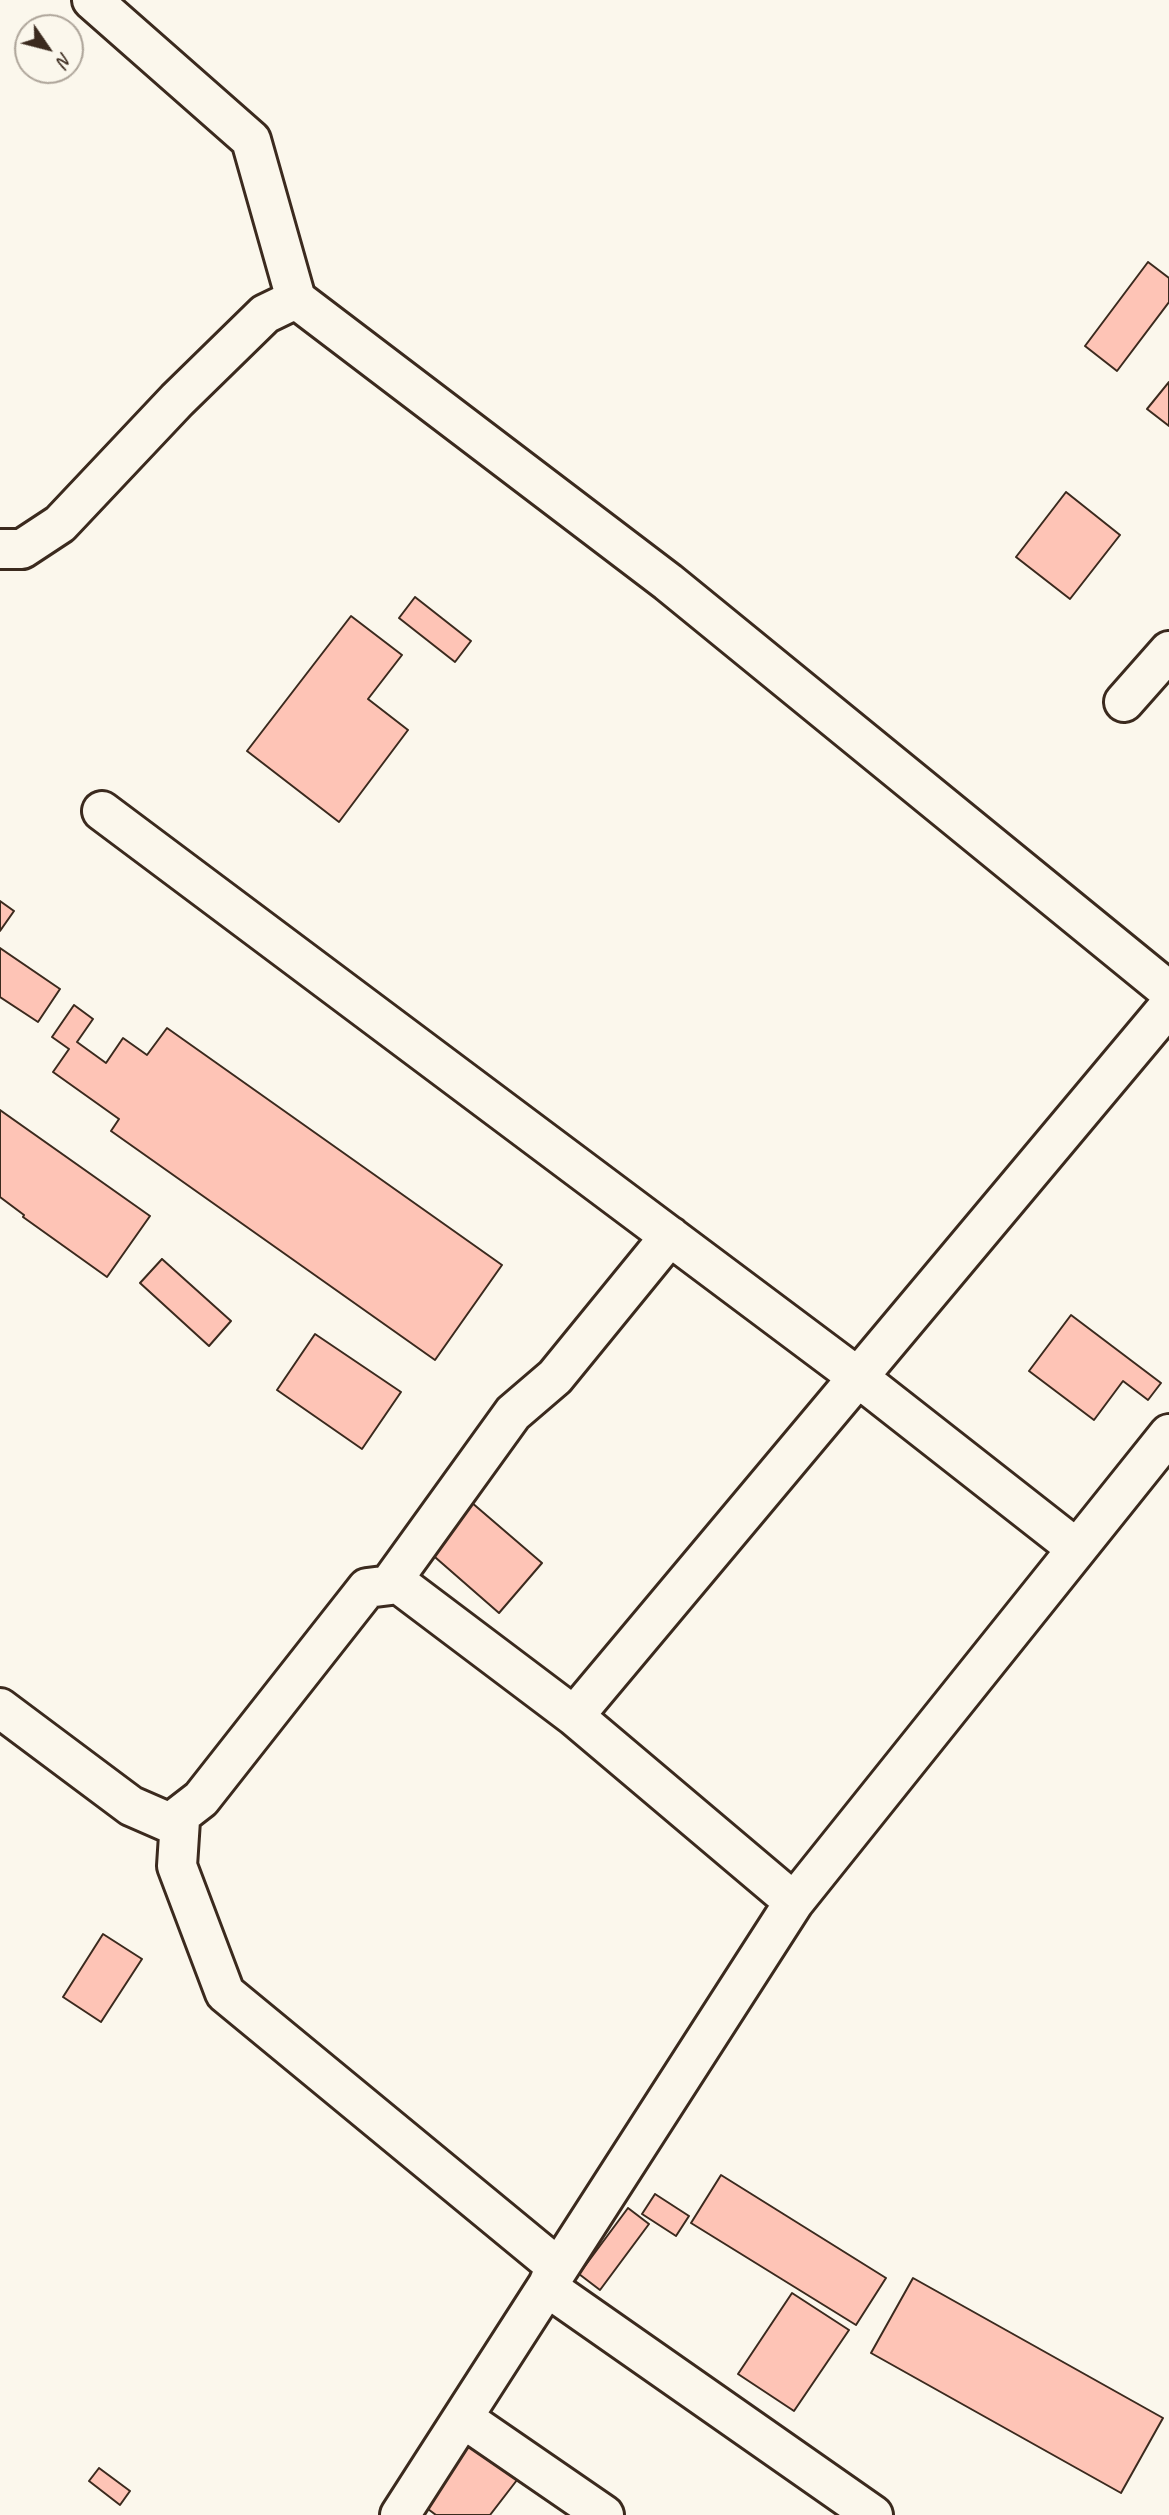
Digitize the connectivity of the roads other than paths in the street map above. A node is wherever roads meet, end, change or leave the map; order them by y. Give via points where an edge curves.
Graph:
1 (92, 0) edge
2 (296, 299) junction
3 (0, 549) edge
4 (1169, 651) edge
5 (1124, 702) dead end
6 (102, 811) dead end
7 (1169, 991) edge
8 (1169, 1006) edge
9 (670, 1236) junction
10 (859, 1378) junction
11 (1169, 1434) edge
12 (1077, 1549) junction
13 (389, 1586) junction
14 (0, 1708) edge
15 (575, 1716) junction
16 (170, 1823) junction
17 (794, 1902) junction
18 (547, 2287) junction
19 (463, 2418) junction
20 (400, 2515) edge
21 (604, 2515) edge
22 (873, 2515) edge

1 - 2 street via 251,140
2 - 3 street via 265,314 60,524 22,549
2 - 7 street via 668,582
4 - 5 street
6 - 9 street
8 - 10 street
9 - 10 street
9 - 13 street via 555,1377 513,1413
10 - 12 street
10 - 15 street
11 - 12 street
12 - 17 street
13 - 15 street via 399,1584
13 - 16 street via 367,1588 201,1799
14 - 16 street via 131,1806
15 - 17 street
16 - 18 street via 180,1820 177,1866 225,1993 556,2266
17 - 18 street
18 - 19 street
18 - 22 street
19 - 20 street
19 - 21 street

